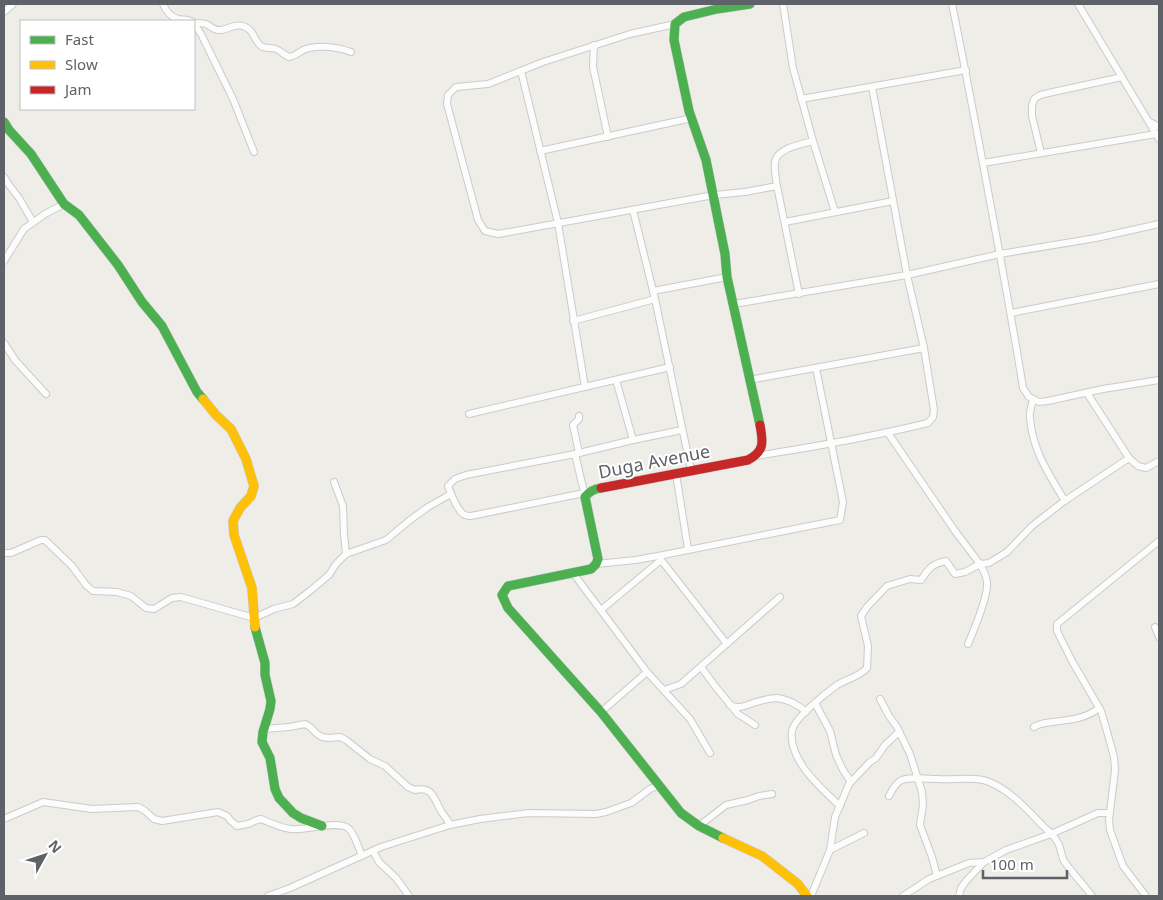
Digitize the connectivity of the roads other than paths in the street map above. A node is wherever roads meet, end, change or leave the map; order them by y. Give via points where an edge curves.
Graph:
1 (13, 4) edge
2 (163, 4) edge
3 (750, 4) edge
4 (783, 4) edge
5 (952, 4) edge
6 (1078, 4) edge
7 (717, 6) edge
8 (4, 12) edge
9 (190, 20) edge
10 (195, 22) edge
11 (675, 24) junction
12 (195, 25) edge
13 (594, 45) junction
14 (351, 52) dead end
15 (966, 70) junction
16 (521, 71) junction
17 (1122, 77) junction
18 (872, 87) junction
19 (801, 99) junction
20 (692, 118) junction
21 (4, 122) edge
22 (1150, 122) junction
23 (1159, 125) edge
24 (1158, 136) edge
25 (608, 137) junction
26 (813, 142) junction
27 (540, 151) junction
28 (254, 152) dead end
29 (1041, 153) junction
30 (983, 163) junction
31 (4, 177) edge
32 (777, 186) junction
33 (714, 195) junction
34 (893, 202) junction
35 (64, 204) junction
36 (633, 210) junction
37 (835, 212) junction
38 (34, 222) junction
39 (785, 222) junction
40 (558, 223) junction
41 (1159, 224) edge
42 (1000, 254) junction
43 (4, 262) edge
44 (907, 275) junction
45 (728, 277) junction
46 (1159, 284) edge
47 (654, 291) junction
48 (799, 294) junction
49 (655, 298) junction
50 (734, 304) junction
51 (1011, 313) junction
52 (574, 321) junction
53 (4, 343) edge
54 (924, 348) junction
55 (670, 368) junction
56 (816, 368) junction
57 (616, 380) junction
58 (749, 380) junction
59 (1159, 380) edge
60 (585, 387) junction
61 (1087, 392) junction
62 (46, 394) dead end
63 (1033, 399) junction
64 (469, 414) dead end
65 (579, 416) dead end
66 (682, 430) junction
67 (888, 433) junction
68 (633, 440) junction
69 (831, 444) junction
70 (577, 453) junction
71 (755, 456) junction
72 (1129, 458) junction
73 (1159, 461) edge
74 (691, 470) junction
75 (676, 474) junction
76 (334, 482) dead end
77 (451, 494) junction
78 (584, 495) junction
79 (1065, 500) junction
80 (1159, 541) edge
81 (688, 549) junction
82 (4, 553) edge
83 (346, 554) junction
84 (660, 558) junction
85 (596, 564) junction
86 (980, 564) junction
87 (573, 573) junction
88 (780, 597) dead end
89 (601, 610) junction
90 (254, 618) junction
91 (1155, 627) dead end
92 (1159, 637) edge
93 (727, 644) junction
94 (968, 644) dead end
95 (701, 667) junction
96 (648, 672) junction
97 (664, 690) junction
98 (880, 699) dead end
99 (816, 703) junction
100 (730, 705) junction
101 (1099, 708) junction
102 (601, 712) junction
103 (806, 712) junction
104 (755, 725) dead end
105 (1034, 727) dead end
106 (264, 729) junction
107 (899, 732) junction
108 (710, 753) dead end
109 (917, 778) junction
110 (852, 782) junction
111 (659, 785) junction
112 (772, 794) dead end
113 (889, 796) dead end
114 (840, 806) junction
115 (1110, 813) junction
116 (4, 819) edge
117 (322, 826) junction
118 (450, 826) junction
119 (698, 826) junction
120 (864, 833) dead end
121 (1051, 834) junction
122 (830, 850) junction
123 (373, 851) junction
124 (362, 856) junction
125 (984, 862) junction
126 (937, 876) junction
127 (268, 896) edge
128 (409, 896) edge
129 (808, 896) edge
130 (903, 896) edge
131 (959, 896) edge
132 (1092, 896) edge
133 (1146, 896) edge

1 - 8 street
2 - 9 street via 169,14
3 - 7 street
4 - 19 street
5 - 15 street
6 - 17 street
7 - 11 street via 684,17
10 - 14 street via 219,31 242,26 249,29 260,46 279,50 287,57 304,49 321,47
11 - 13 street
11 - 20 street via 674,40
12 - 28 street via 233,99
13 - 16 street
13 - 25 street via 593,67
15 - 18 street
15 - 30 street
16 - 27 street
16 - 40 street via 488,84 456,87 448,94 447,104 478,220 486,231 498,234
17 - 22 street
17 - 29 street via 1040,95 1034,100 1032,116
18 - 19 street
18 - 34 street
19 - 26 street
20 - 25 street
20 - 33 street
21 - 35 street via 31,154
22 - 23 street
22 - 24 street
24 - 29 street
25 - 27 street
26 - 32 street via 780,153 775,161
26 - 37 street
27 - 40 street
29 - 30 street
30 - 42 street
31 - 38 street
32 - 33 street
32 - 39 street
33 - 36 street
33 - 45 street
34 - 37 street
34 - 44 street
35 - 38 street
35 - 90 street via 79,215 162,326 197,392 231,429 246,459 254,486 233,521 234,535 252,588
36 - 40 street
36 - 47 street
37 - 39 street
38 - 43 street via 24,229
39 - 48 street
40 - 52 street
41 - 42 street
42 - 44 street
42 - 51 street
44 - 48 street
44 - 54 street
45 - 47 street
45 - 50 street
46 - 51 street
47 - 49 street
48 - 50 street
49 - 52 street
49 - 55 street
50 - 58 street
51 - 63 street via 1023,388
52 - 60 street
53 - 62 street
54 - 56 street
54 - 67 street via 933,416 928,423
55 - 57 street
55 - 66 street
56 - 58 street
56 - 69 street
57 - 60 street
57 - 68 street
58 - 71 street via 762,435 760,452
59 - 61 street
60 - 64 street
61 - 63 street via 1048,401
61 - 72 street
63 - 79 street via 1030,416 1035,445
65 - 70 street via 573,425
66 - 68 street
66 - 74 street
67 - 69 street
67 - 86 street
68 - 70 street
69 - 71 street
69 - 81 street via 843,502 840,520
70 - 77 street via 455,478 448,486
70 - 78 street
71 - 74 street, Duga Avenue
72 - 73 street via 1146,468
72 - 79 street
74 - 75 street, Duga Avenue
75 - 78 street, Duga Avenue via 595,489
75 - 81 street
76 - 83 street via 343,506
77 - 78 street via 464,515 471,516
77 - 83 street via 386,540
78 - 85 street, Duga Avenue via 598,559
79 - 86 street via 1032,526 1007,552 990,563
80 - 101 street via 1057,624 1057,631 1072,661
81 - 84 street
82 - 90 street via 45,540 93,591 131,596 146,608 154,609 172,598 181,597
83 - 90 street via 329,575 293,604
84 - 85 street
84 - 89 street
84 - 93 street
85 - 87 street via 591,569
86 - 94 street via 988,584
86 - 99 street via 955,574 946,561 935,564 921,580 910,579 888,586 861,616 868,646 867,668
87 - 89 street
87 - 102 street via 508,586 502,595 508,608
88 - 93 street
89 - 96 street
90 - 106 street via 271,701
91 - 92 street
93 - 95 street
95 - 97 street via 681,684
95 - 100 street
96 - 97 street
96 - 102 street
97 - 108 street via 690,719
98 - 107 street
99 - 103 street
99 - 110 street via 830,731 836,755
100 - 103 street via 740,707 777,698 800,706
100 - 104 street
101 - 105 street via 1077,719
101 - 115 street via 1115,763
102 - 111 street
103 - 114 street via 792,730 793,747 807,772
106 - 117 street via 262,742 270,758 279,798 293,813
106 - 118 street via 305,724 322,737 346,740 362,754 385,766 408,787 431,794
107 - 109 street
107 - 110 street
109 - 113 street via 899,781
109 - 121 street via 993,783 1023,805
109 - 126 street via 923,805 920,825
110 - 114 street
111 - 118 street via 631,803 596,814 529,813
111 - 119 street via 681,813
112 - 119 street via 726,806
114 - 122 street
115 - 121 street via 1098,813
115 - 133 street via 1110,830 1123,866
116 - 117 street via 43,802 92,809 138,807 154,819 162,820 218,812 237,826 261,819 290,830
117 - 124 street via 351,829
118 - 123 street
119 - 129 street via 762,856
120 - 122 street
121 - 125 street via 1006,850
121 - 132 street via 1058,842 1064,860
122 - 129 street
123 - 124 street
123 - 128 street
124 - 127 street
125 - 126 street
125 - 131 street via 966,881
126 - 130 street

